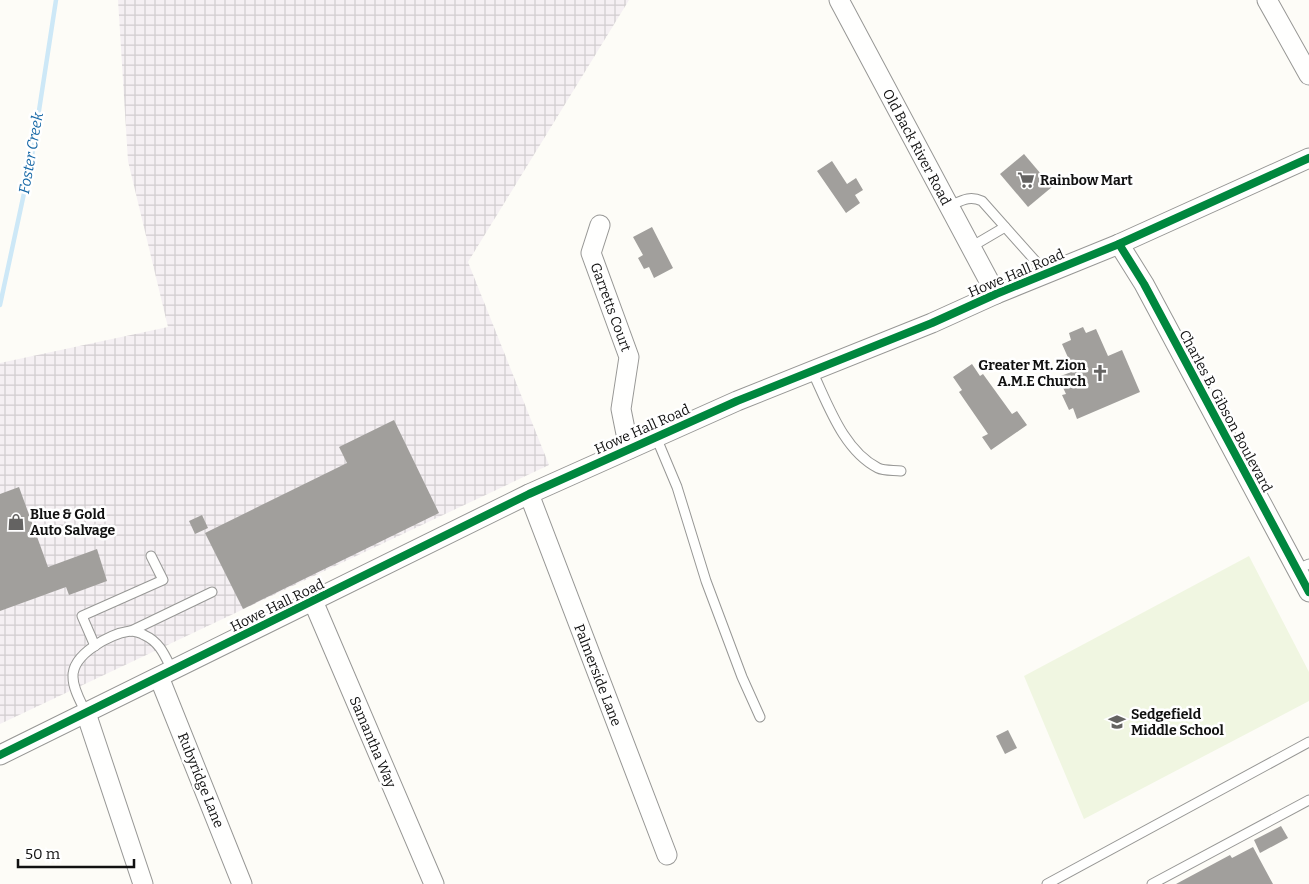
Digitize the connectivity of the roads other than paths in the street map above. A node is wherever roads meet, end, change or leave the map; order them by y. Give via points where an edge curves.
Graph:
1 (839, 0) edge
2 (1267, 0) edge
3 (1309, 75) edge
4 (1309, 158) edge
5 (949, 206) junction
6 (600, 224) dead end
7 (1005, 227) junction
8 (1119, 244) junction
9 (971, 247) junction
10 (1047, 274) junction
11 (996, 294) junction
12 (812, 371) junction
13 (656, 437) junction
14 (629, 449) junction
15 (901, 471) dead end
16 (529, 494) junction
17 (151, 556) dead end
18 (1303, 567) edge
19 (212, 592) dead end
20 (1309, 592) edge
21 (313, 601) junction
22 (131, 631) junction
23 (95, 646) junction
24 (166, 674) junction
25 (86, 714) junction
26 (760, 717) dead end
27 (1309, 742) edge
28 (0, 755) edge
29 (1309, 800) edge
30 (667, 856) dead end
31 (143, 884) edge
32 (242, 884) edge
33 (434, 884) edge
34 (1047, 884) edge
35 (1152, 884) edge

1 - 5 street, Old Back River Road
2 - 3 street
4 - 8 street, Howe Hall Road
5 - 7 lane via 975,198 982,201
5 - 9 street, Old Back River Road
6 - 14 street, Garretts Court via 591,253 629,357 621,409
7 - 9 lane
7 - 10 lane
8 - 10 street, Howe Hall Road
8 - 18 street, Charles B. Gibson Boulevard
9 - 11 street, Old Back River Road
10 - 11 street, Howe Hall Road
11 - 12 street, Howe Hall Road
12 - 13 street, Howe Hall Road
12 - 15 lane via 838,425 861,456 880,470
13 - 14 street, Howe Hall Road
13 - 26 lane via 677,487 716,607
14 - 16 street, Howe Hall Road
16 - 21 street, Howe Hall Road
16 - 30 street, Palmerside Lane
17 - 23 lane via 163,580 82,616
18 - 20 street, Charles B. Gibson Boulevard
19 - 22 lane
21 - 24 street, Howe Hall Road
21 - 33 street, Samantha Way
22 - 23 lane
22 - 24 lane via 160,645
23 - 25 lane via 83,653 74,668 73,676
24 - 25 street, Howe Hall Road
24 - 32 street, Rubyridge Lane
25 - 28 street, Howe Hall Road
25 - 31 street
27 - 34 lane
29 - 35 lane

